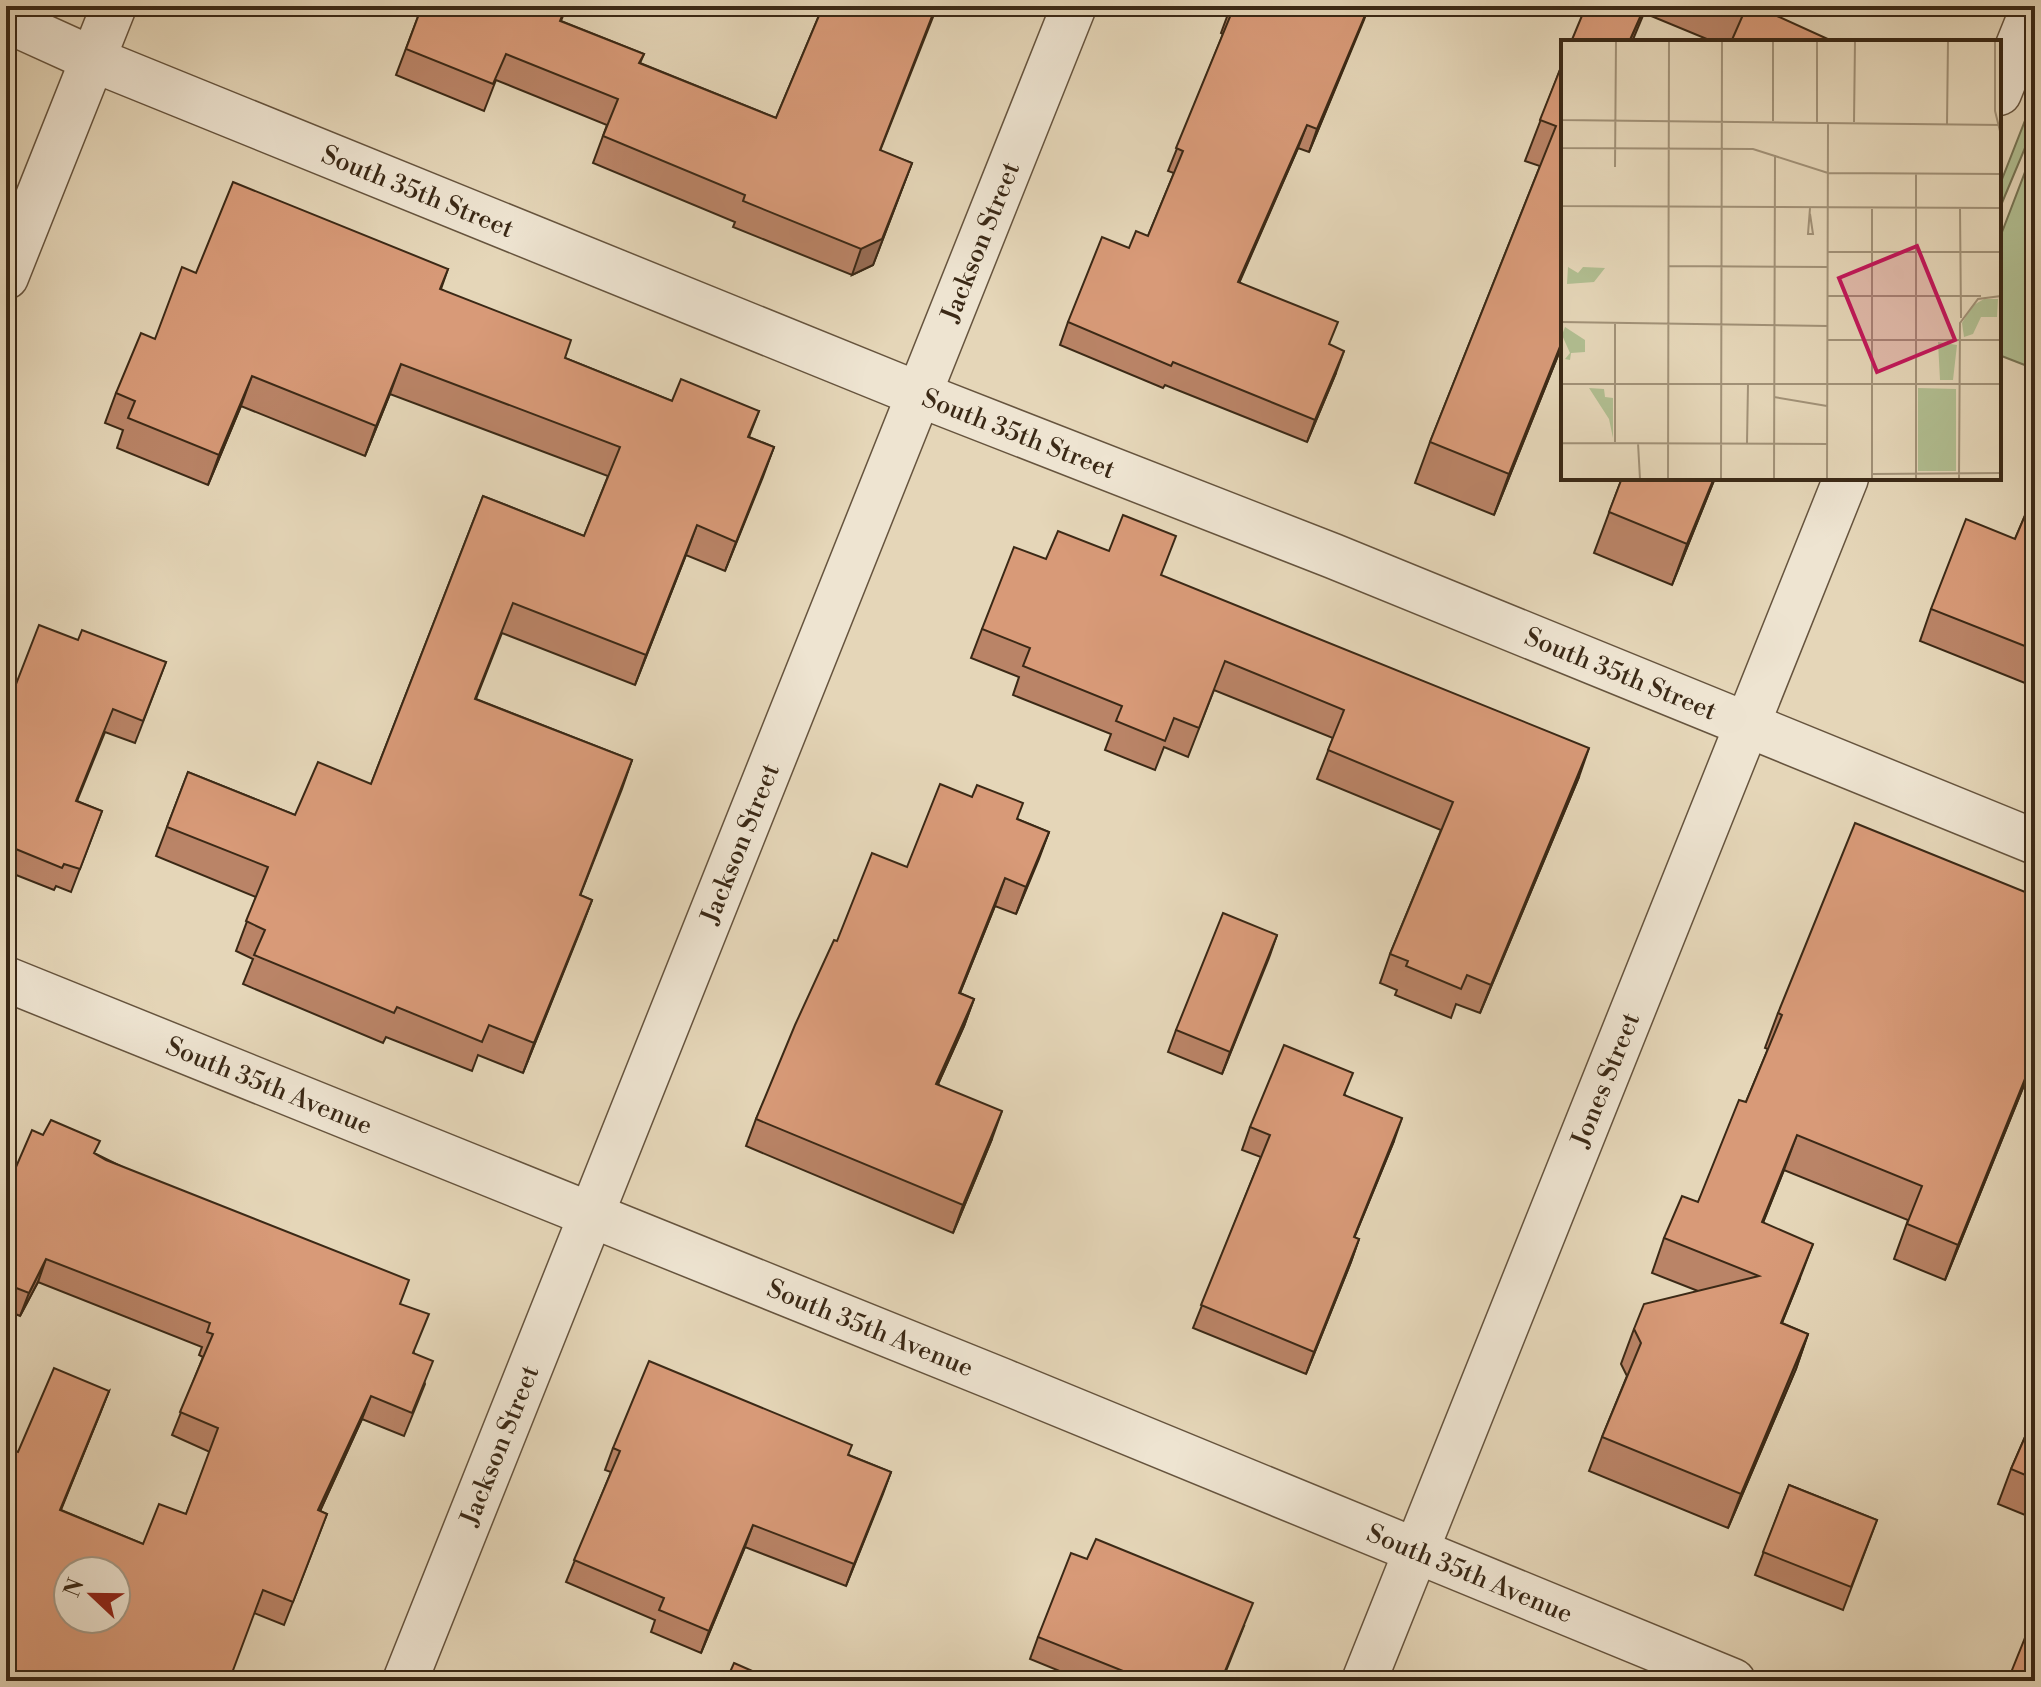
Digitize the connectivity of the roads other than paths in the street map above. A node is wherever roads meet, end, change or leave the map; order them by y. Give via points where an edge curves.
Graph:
1 (114, 6) edge
2 (1074, 6) edge
3 (2034, 6) edge
4 (6, 20) edge
5 (92, 59) junction
6 (2001, 88) edge
7 (6, 277) edge
8 (918, 394) junction
9 (1845, 480) edge
10 (1748, 725) junction
11 (2035, 842) edge
12 (6, 979) edge
13 (590, 1214) junction
14 (1417, 1550) junction
15 (405, 1681) edge
16 (1364, 1681) edge
17 (1733, 1681) edge

1 - 5 street
2 - 8 street, Jackson Street
3 - 6 street
4 - 5 street, South 35th Street
5 - 7 street
5 - 8 street, South 35th Street
8 - 10 street, South 35th Street
8 - 13 street, Jackson Street
9 - 10 street, Jones Street
10 - 11 street, South 35th Street
10 - 14 street, Jones Street
12 - 13 street, South 35th Avenue
13 - 14 street, South 35th Avenue
13 - 15 street, Jackson Street
14 - 16 street, Jones Street
14 - 17 street, South 35th Avenue

